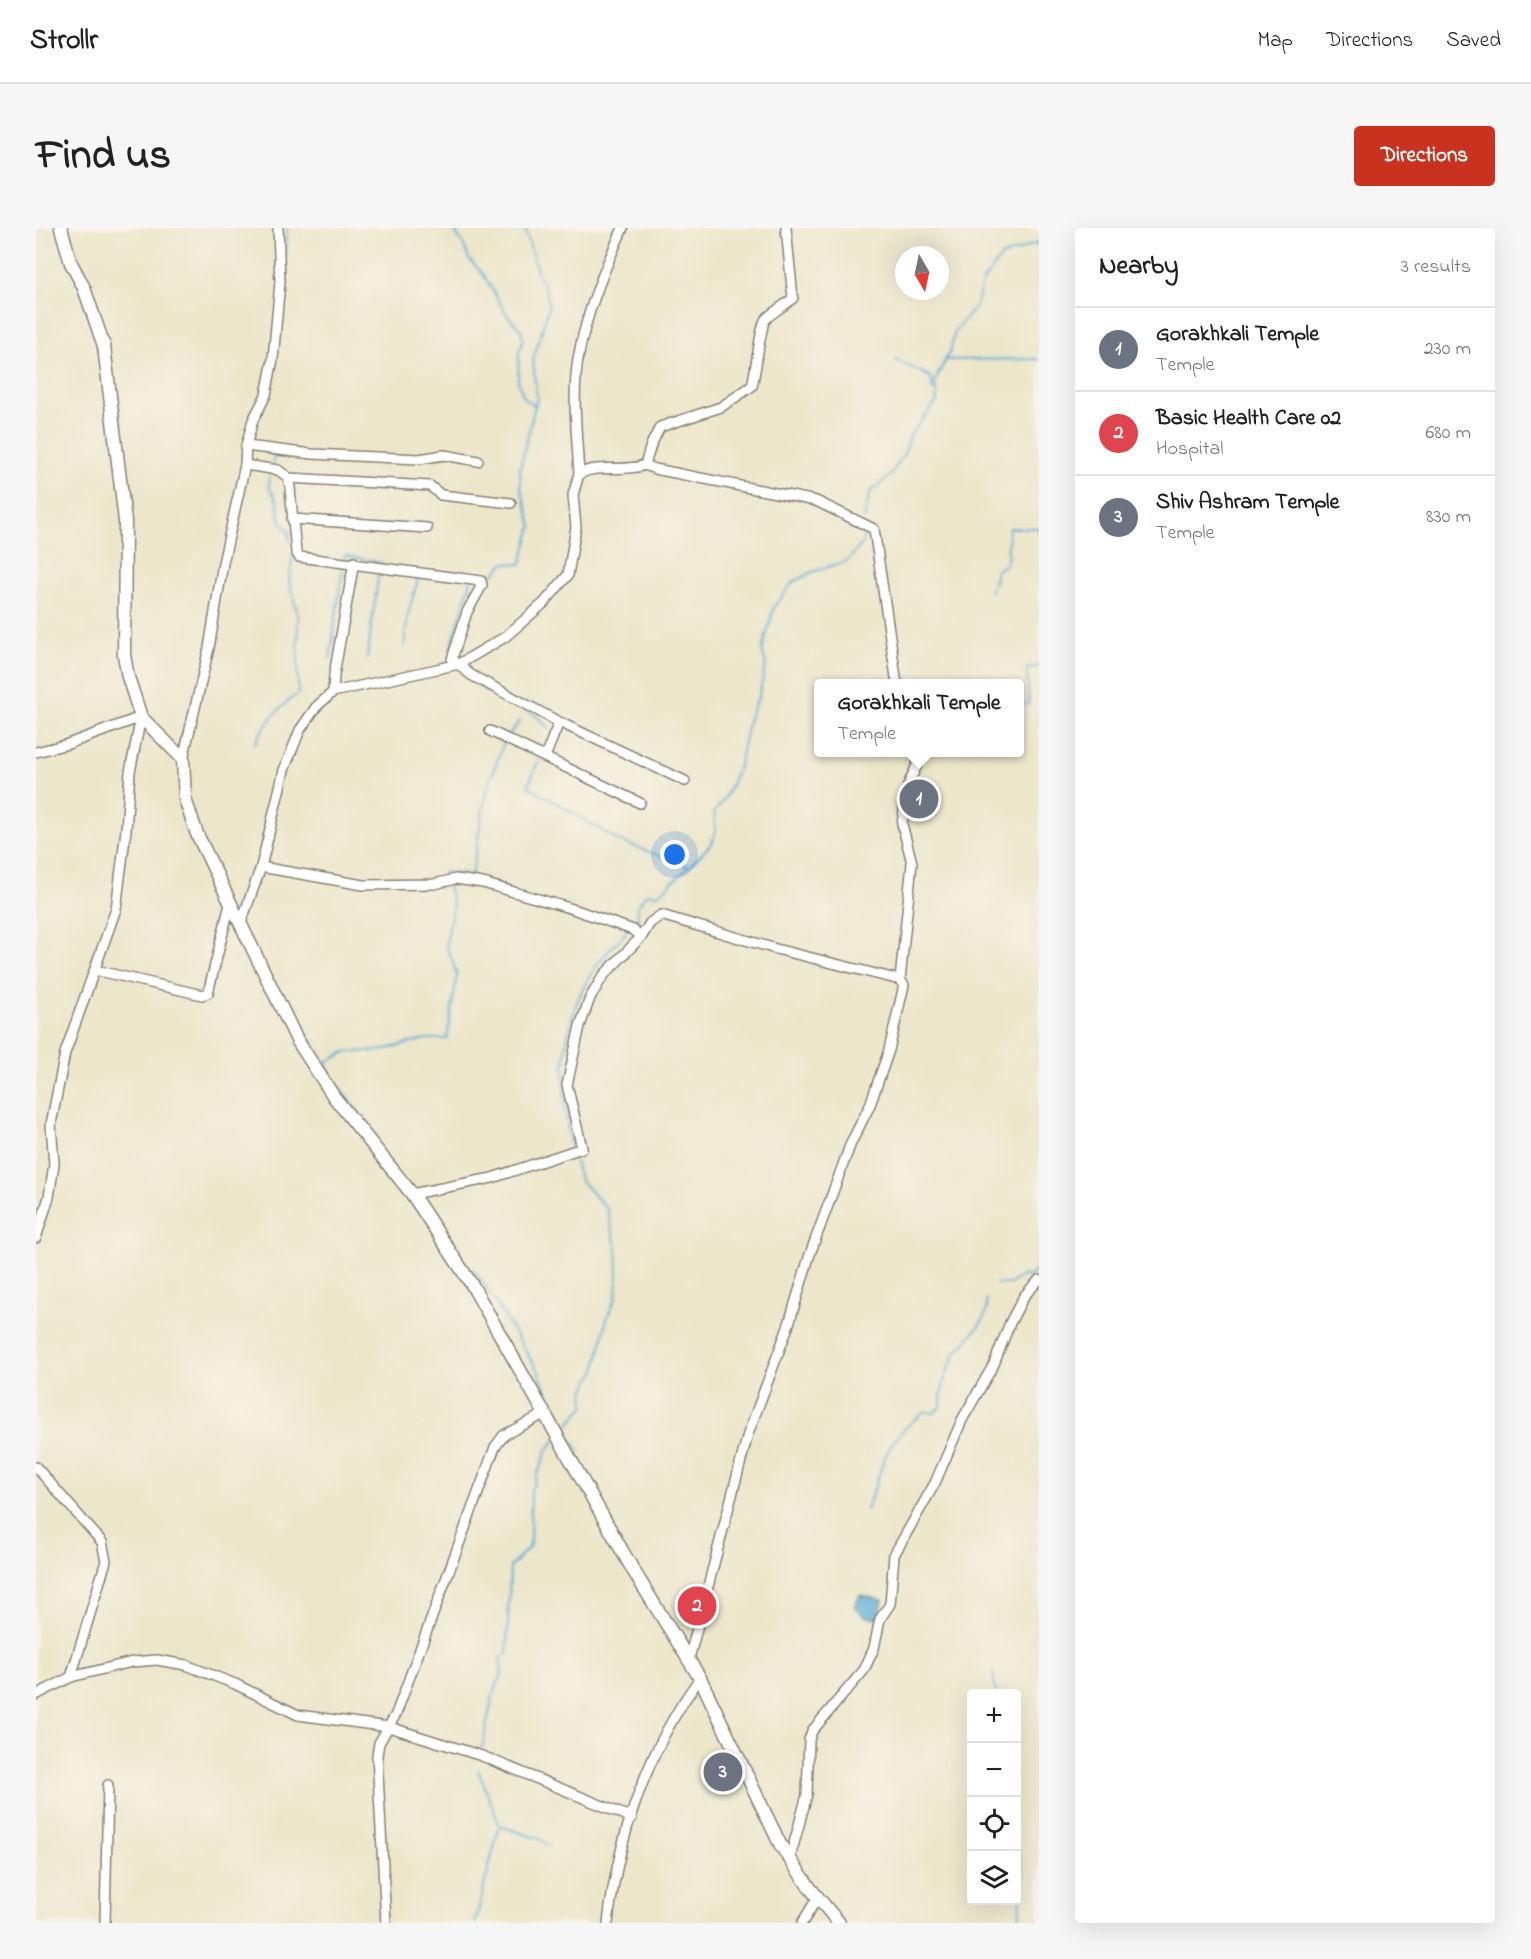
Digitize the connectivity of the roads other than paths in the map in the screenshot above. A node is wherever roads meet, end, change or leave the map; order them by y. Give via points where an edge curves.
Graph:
1 (61, 228) edge
2 (278, 228) edge
3 (623, 228) edge
4 (786, 228) edge
5 (246, 446) junction
6 (478, 461) dead end
7 (245, 465) junction
8 (645, 465) junction
9 (579, 474) junction
10 (289, 478) junction
11 (511, 503) dead end
12 (292, 519) junction
13 (427, 528) dead end
14 (354, 562) junction
15 (459, 664) junction
16 (896, 679) edge
17 (333, 692) junction
18 (141, 717) junction
19 (559, 722) junction
20 (490, 731) dead end
21 (36, 752) edge
22 (545, 757) junction
23 (917, 757) edge
24 (183, 759) junction
25 (685, 781) dead end
26 (640, 803) dead end
27 (261, 867) junction
28 (230, 904) junction
29 (241, 923) junction
30 (642, 936) junction
31 (95, 970) junction
32 (900, 980) junction
33 (412, 1194) junction
34 (36, 1238) edge
35 (1039, 1280) edge
36 (544, 1414) junction
37 (36, 1467) edge
38 (689, 1659) junction
39 (71, 1677) junction
40 (700, 1678) junction
41 (36, 1695) edge
42 (388, 1727) junction
43 (108, 1785) dead end
44 (632, 1818) junction
45 (790, 1858) junction
46 (818, 1897) junction
47 (105, 1923) edge
48 (386, 1923) edge
49 (608, 1923) edge
50 (802, 1923) edge
51 (840, 1923) edge

1 - 18 street via 104,346 125,521 124,655
2 - 5 street via 280,282 273,359 266,395
3 - 9 street via 600,278 578,360
4 - 8 street via 793,298 766,318 760,330 759,359 752,386 721,407 660,426
5 - 6 street via 312,454 419,459 444,455
5 - 7 street
7 - 10 street via 278,470
7 - 24 street
8 - 9 street via 621,470 590,468
8 - 16 street via 816,501 874,529
9 - 15 street via 573,495 576,527 568,575 544,603 505,637
10 - 11 street via 430,486 441,495
10 - 12 street
12 - 13 street
12 - 14 street via 299,557
14 - 15 street via 481,580 454,650 452,658
14 - 17 street
15 - 17 street
15 - 19 street via 471,675
17 - 27 street via 316,707 300,730 284,770
18 - 21 street
18 - 24 street
18 - 31 street via 130,772 116,909
19 - 22 street
19 - 25 street
20 - 22 street
22 - 26 street
23 - 32 street via 902,824 912,863
24 - 28 street via 185,799 196,834
27 - 29 street
27 - 30 street via 363,885 435,884 456,879 483,883 573,909
28 - 29 street
28 - 31 street via 208,993 202,995
29 - 33 street via 297,1040 334,1097
30 - 32 street via 661,915
30 - 33 street via 603,976 580,1026 567,1085 582,1148 492,1178
31 - 34 street via 65,1053 51,1124 54,1164 49,1197
32 - 38 street via 904,985 889,1050 810,1254 748,1434
33 - 36 street via 472,1285
35 - 45 street via 1024,1296 935,1483 894,1555 890,1604 880,1619 864,1670 812,1731 807,1795
36 - 38 street
36 - 42 street via 504,1435 495,1447
37 - 39 street via 102,1542 106,1561
38 - 40 street
39 - 41 street
39 - 42 street via 157,1660 213,1675 298,1715
40 - 44 street via 677,1709 653,1758
40 - 45 street
42 - 44 street via 482,1756
42 - 48 street via 377,1755
43 - 47 street
44 - 49 street via 624,1836
45 - 46 street
46 - 50 street
46 - 51 street

